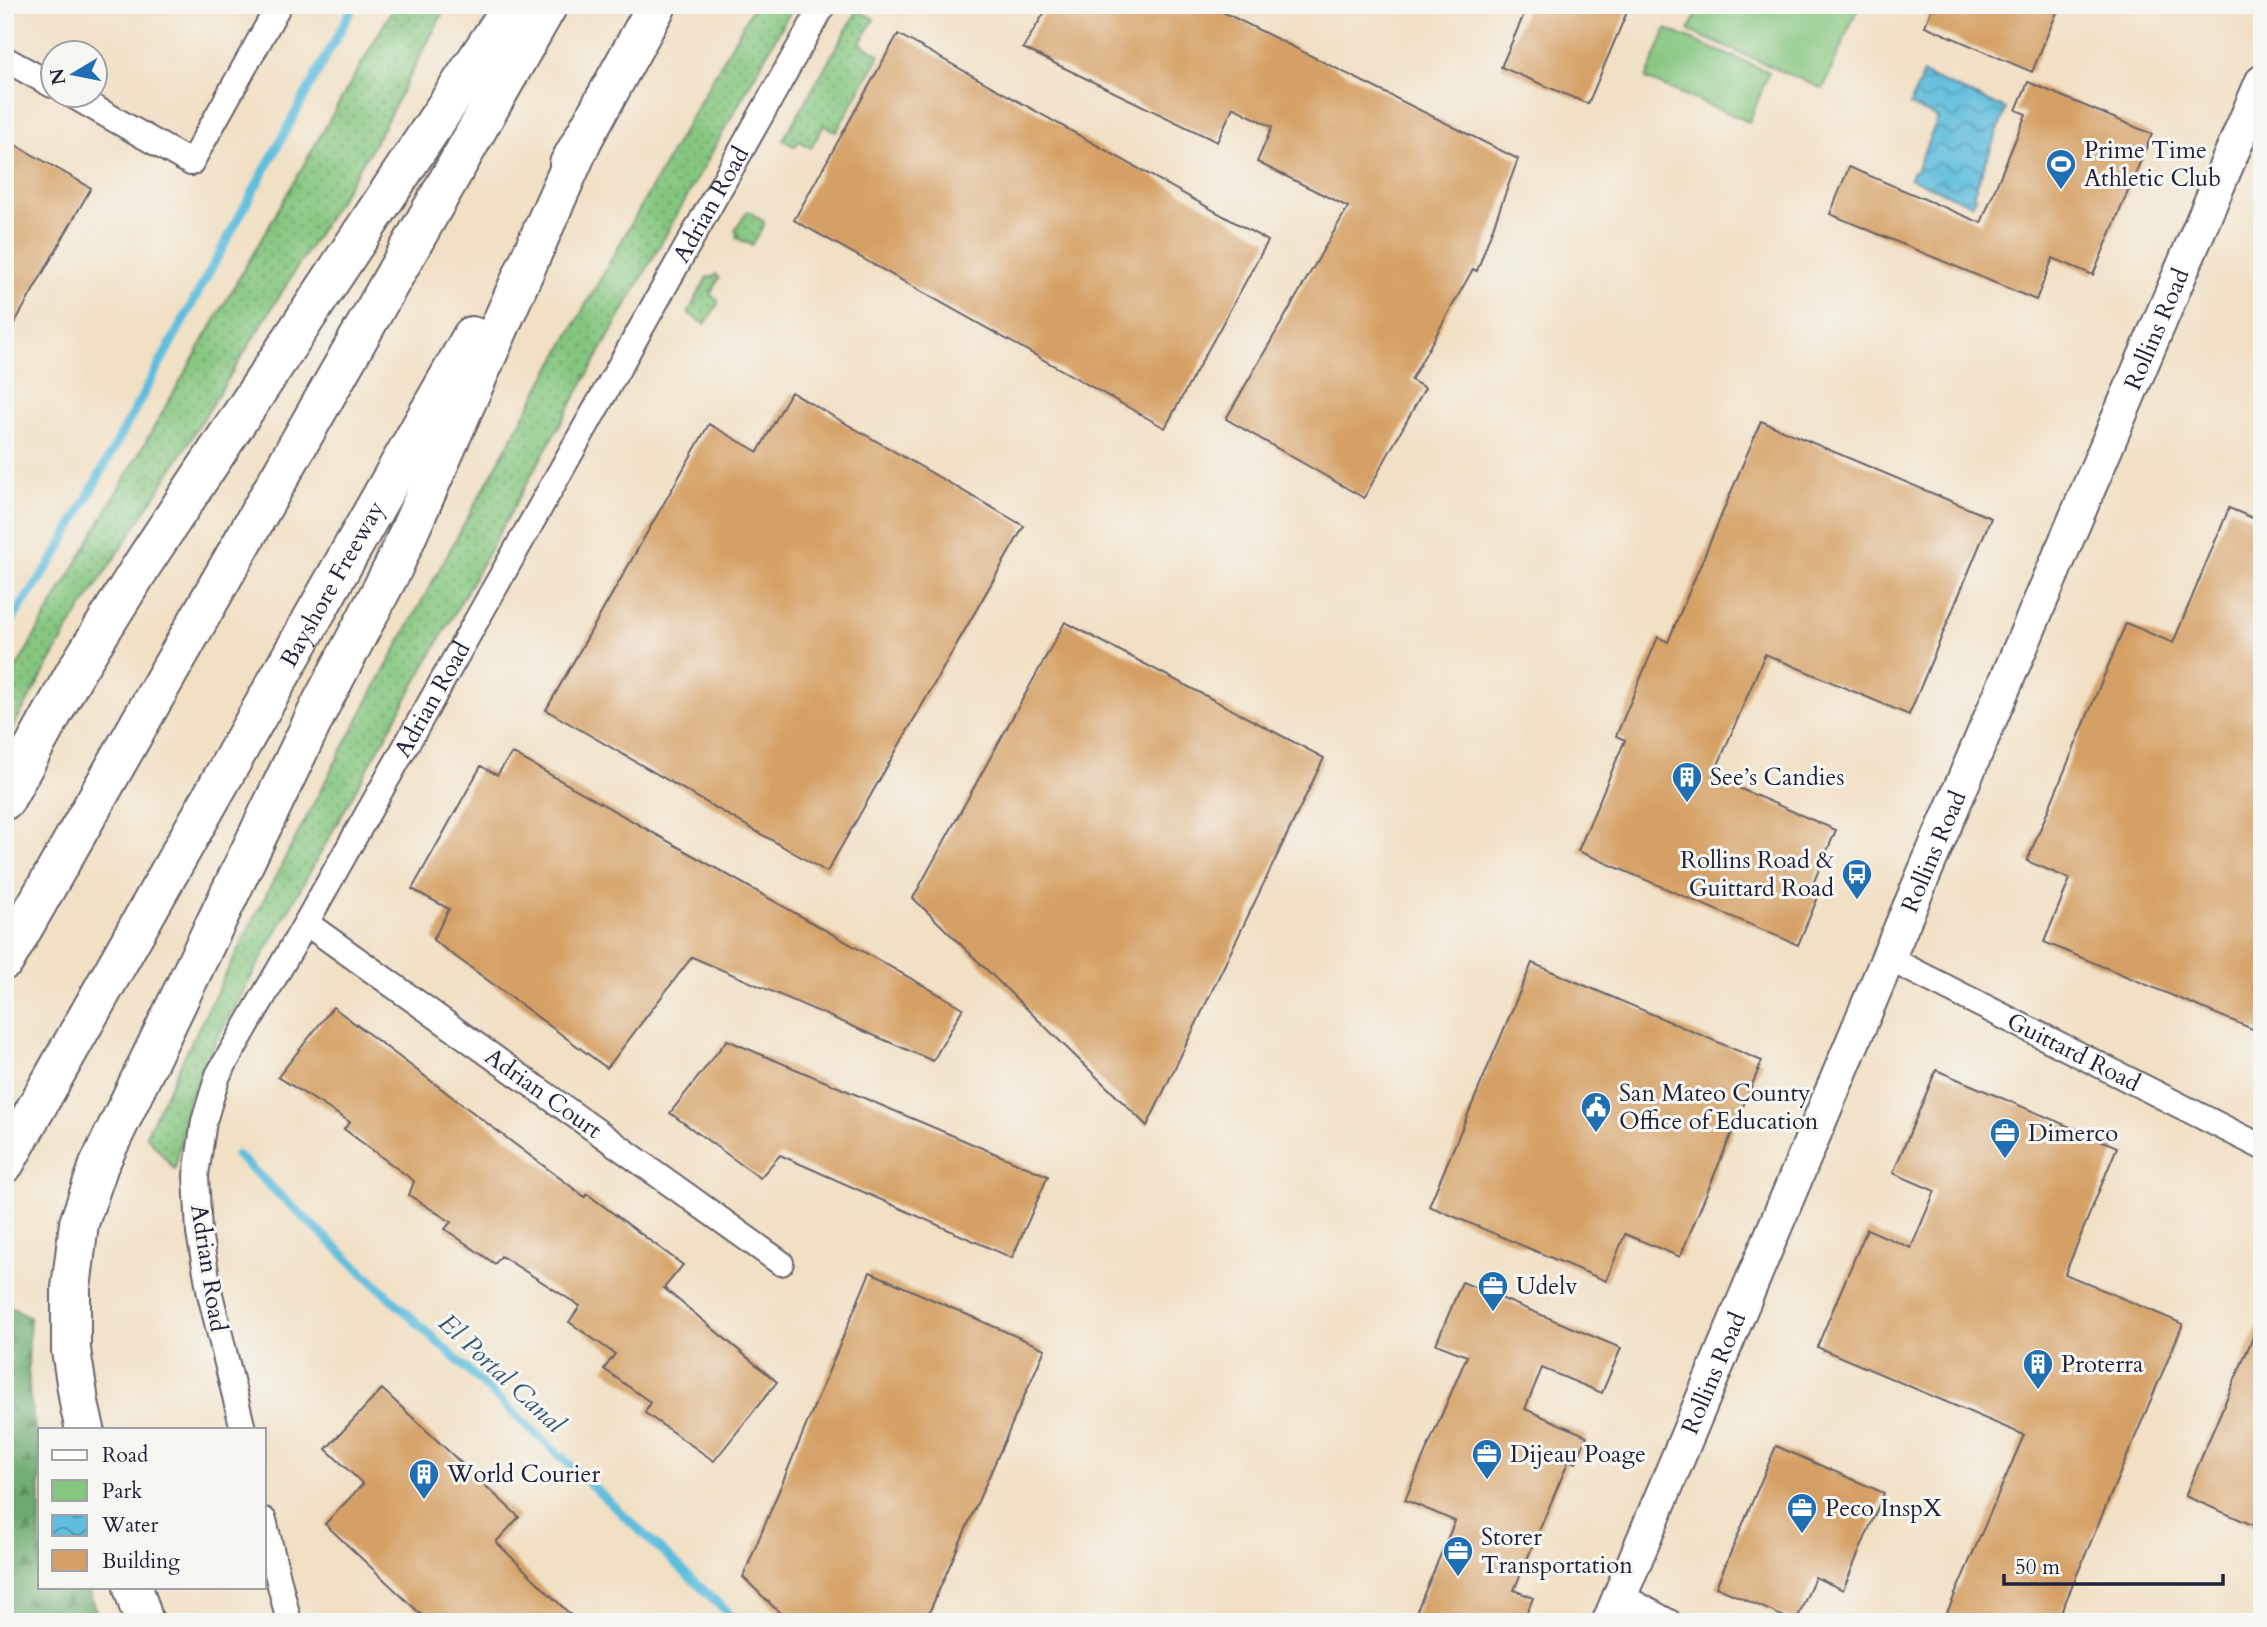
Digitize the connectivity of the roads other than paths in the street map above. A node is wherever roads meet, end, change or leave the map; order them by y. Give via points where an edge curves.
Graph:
1 (279, 5) edge
2 (513, 5) edge
3 (548, 5) edge
4 (657, 5) edge
5 (822, 5) edge
6 (5, 59) edge
7 (38, 77) edge
8 (2262, 82) edge
9 (95, 108) edge
10 (582, 141) junction
11 (5, 800) edge
12 (306, 923) junction
13 (1888, 958) junction
14 (5, 960) edge
15 (82, 1027) junction
16 (2262, 1147) edge
17 (5, 1163) edge
18 (5, 1195) edge
19 (781, 1263) dead end
20 (85, 1428) edge
21 (243, 1428) edge
22 (266, 1528) edge
23 (133, 1588) edge
24 (1614, 1608) edge
25 (144, 1622) edge
26 (289, 1622) edge
27 (1669, 1622) edge

1 - 9 street via 191,163
2 - 11 highway via 144,562 76,671
3 - 14 highway
4 - 10 highway, Bayshore Freeway
5 - 12 street, Adrian Road
6 - 7 street
8 - 13 main road, Rollins Road
10 - 15 highway, Bayshore Freeway
10 - 20 highway via 393,568 321,704 99,1165 79,1223 71,1288 71,1350
12 - 19 street, Adrian Court
12 - 21 street, Adrian Road via 218,1075 204,1121 196,1175 208,1282
13 - 16 street, Guittard Road
13 - 24 main road, Rollins Road
15 - 17 highway, Bayshore Freeway
15 - 18 highway
22 - 26 street
23 - 25 highway
24 - 27 street

